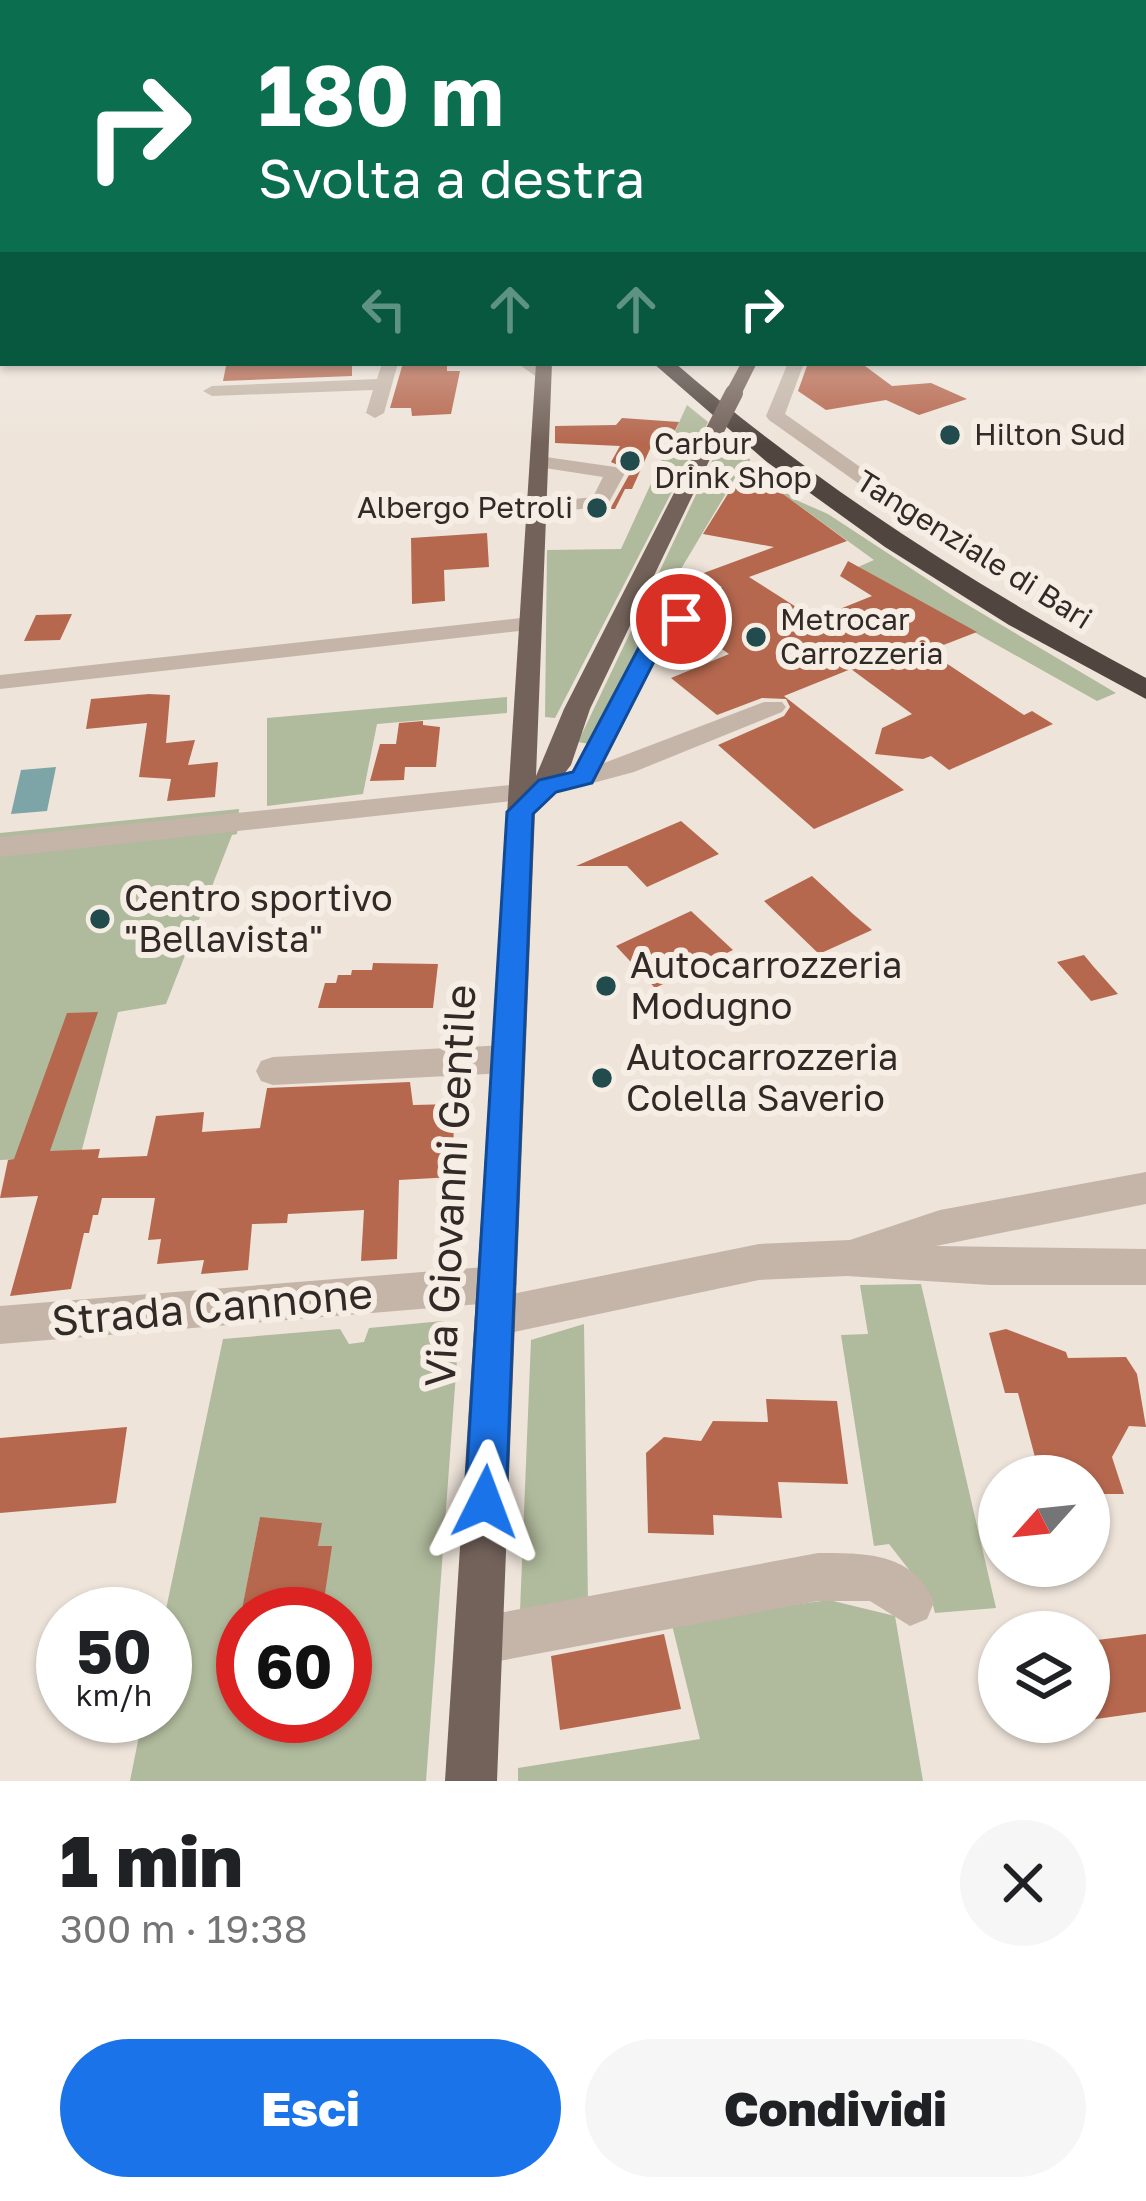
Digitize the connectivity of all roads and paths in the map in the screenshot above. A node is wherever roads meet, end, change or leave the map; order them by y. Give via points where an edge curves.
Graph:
1 (388, 366) edge
2 (538, 366) edge
3 (654, 366) edge
4 (666, 366) edge
5 (686, 366) edge
6 (748, 366) edge
7 (795, 366) edge
8 (383, 383) junction
9 (212, 391) dead end
10 (702, 399) junction
11 (375, 412) dead end
12 (539, 462) junction
13 (536, 508) junction
14 (916, 516) dead end
15 (681, 619) dead end
16 (530, 624) junction
17 (1146, 673) edge
18 (0, 682) edge
19 (1146, 690) edge
20 (773, 707) dead end
21 (577, 709) junction
22 (526, 732) junction
23 (583, 777) junction
24 (530, 797) junction
25 (0, 847) edge
26 (506, 1060) junction
27 (273, 1071) dead end
28 (1146, 1188) edge
29 (847, 1258) junction
30 (1146, 1267) edge
31 (496, 1300) junction
32 (0, 1325) edge
33 (910, 1602) dead end
34 (478, 1641) junction
35 (471, 1781) edge

1 - 8 street
2 - 12 main road, Via Giovanni Gentile
3 - 10 highway
4 - 10 highway, Tangenziale di Bari
5 - 17 highway, Tangenziale di Bari via 864,506
6 - 21 main road, bridge
7 - 14 street via 775,416
8 - 9 street
8 - 11 street
10 - 19 highway, Tangenziale di Bari via 858,518
12 - 13 main road, Via Giovanni Gentile
12 - 13 street via 615,473 600,502
13 - 16 main road, Via Giovanni Gentile
15 - 23 street via 658,632
16 - 18 street
16 - 22 main road, Via Giovanni Gentile
20 - 23 street
21 - 22 main road via 562,724
21 - 24 main road via 571,736
22 - 24 main road, Via Giovanni Gentile
23 - 24 street
24 - 25 street
24 - 26 main road, Via Giovanni Gentile
26 - 27 street
26 - 31 main road, Via Giovanni Gentile
28 - 29 street via 940,1227
29 - 30 street
29 - 31 street, Strada Cannone via 759,1262
31 - 32 street, Strada Cannone
31 - 34 main road, Via Giovanni Gentile
33 - 34 street via 878,1577 818,1577
34 - 35 main road, Via Giovanni Gentile

